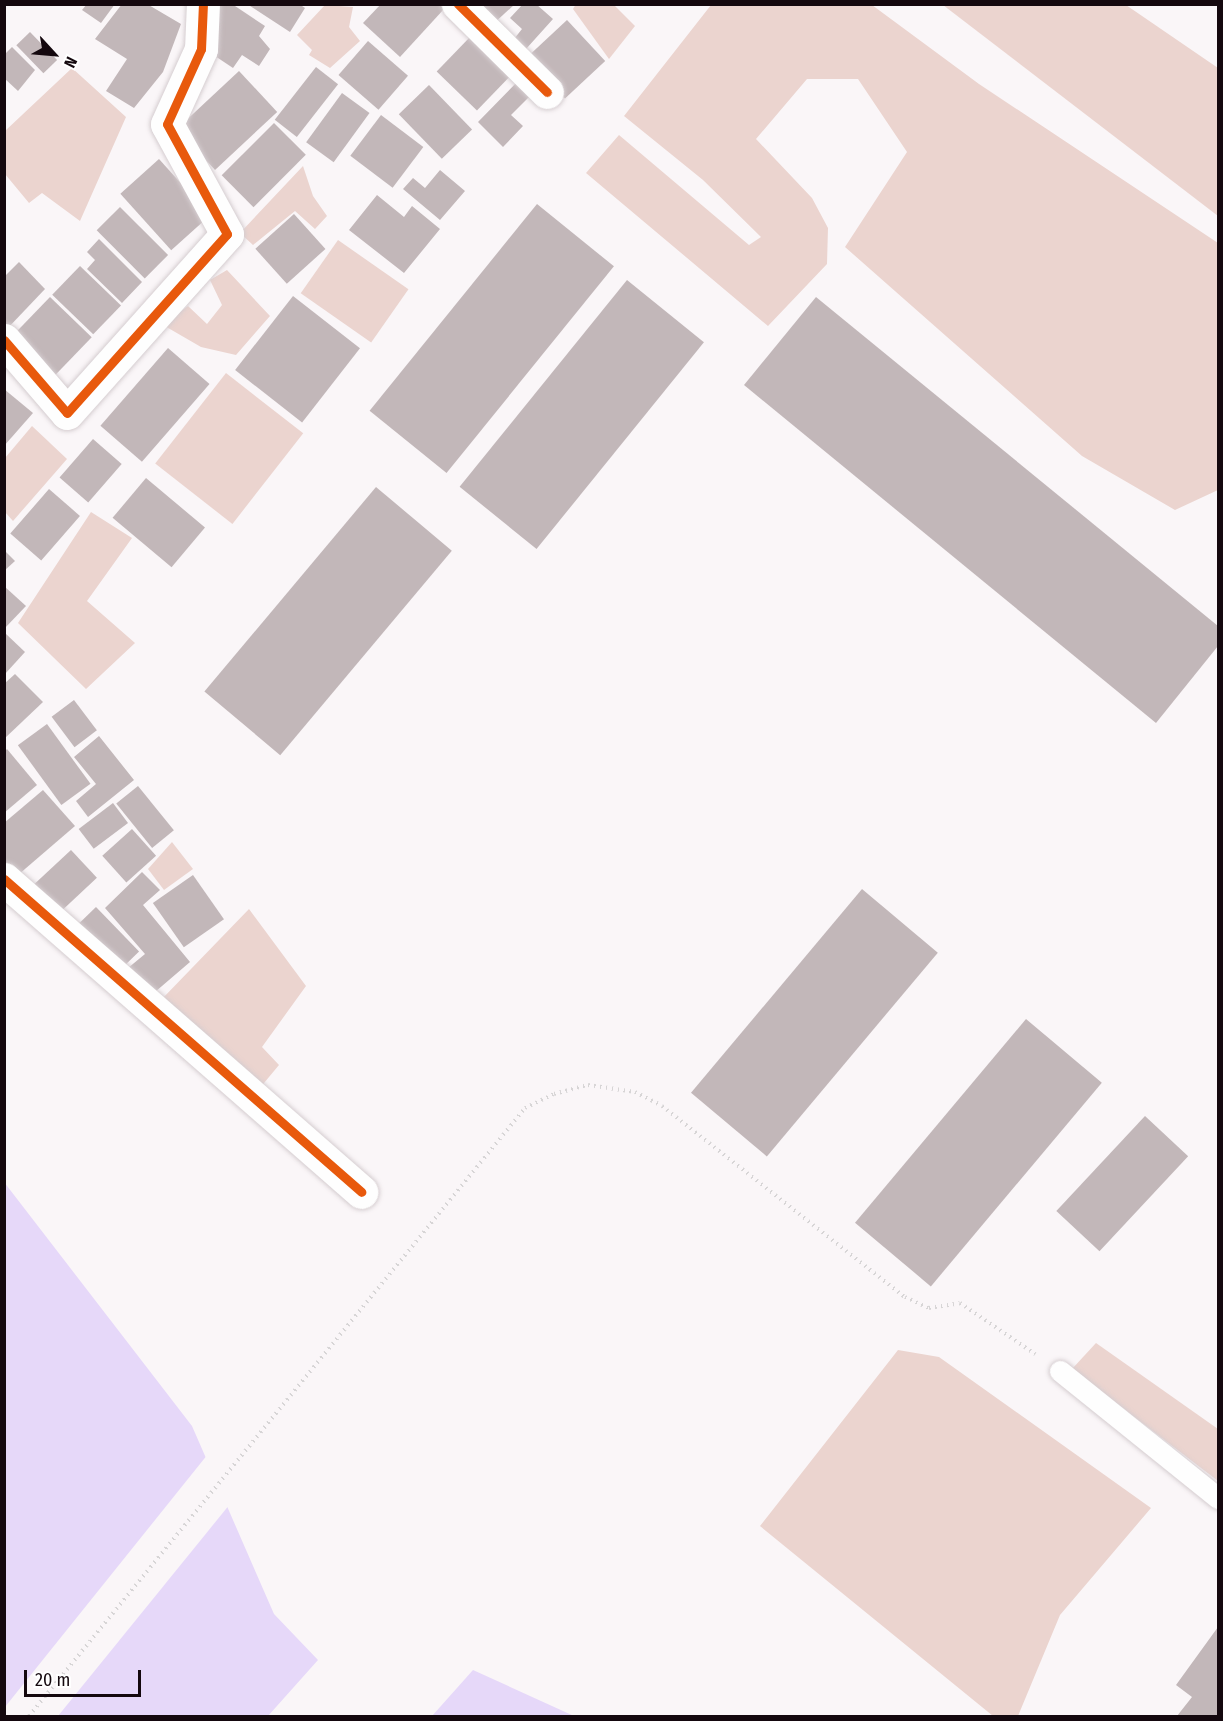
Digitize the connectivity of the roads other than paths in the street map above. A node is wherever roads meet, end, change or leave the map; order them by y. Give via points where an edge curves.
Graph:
1 (203, 4) edge
2 (458, 4) edge
3 (547, 92) dead end
4 (4, 340) edge
5 (4, 879) edge
6 (361, 1192) dead end
7 (1060, 1371) road end
8 (1218, 1498) edge

1 - 4 street via 201,49 167,124 227,234 67,413
2 - 3 street
5 - 6 street
7 - 8 lane

